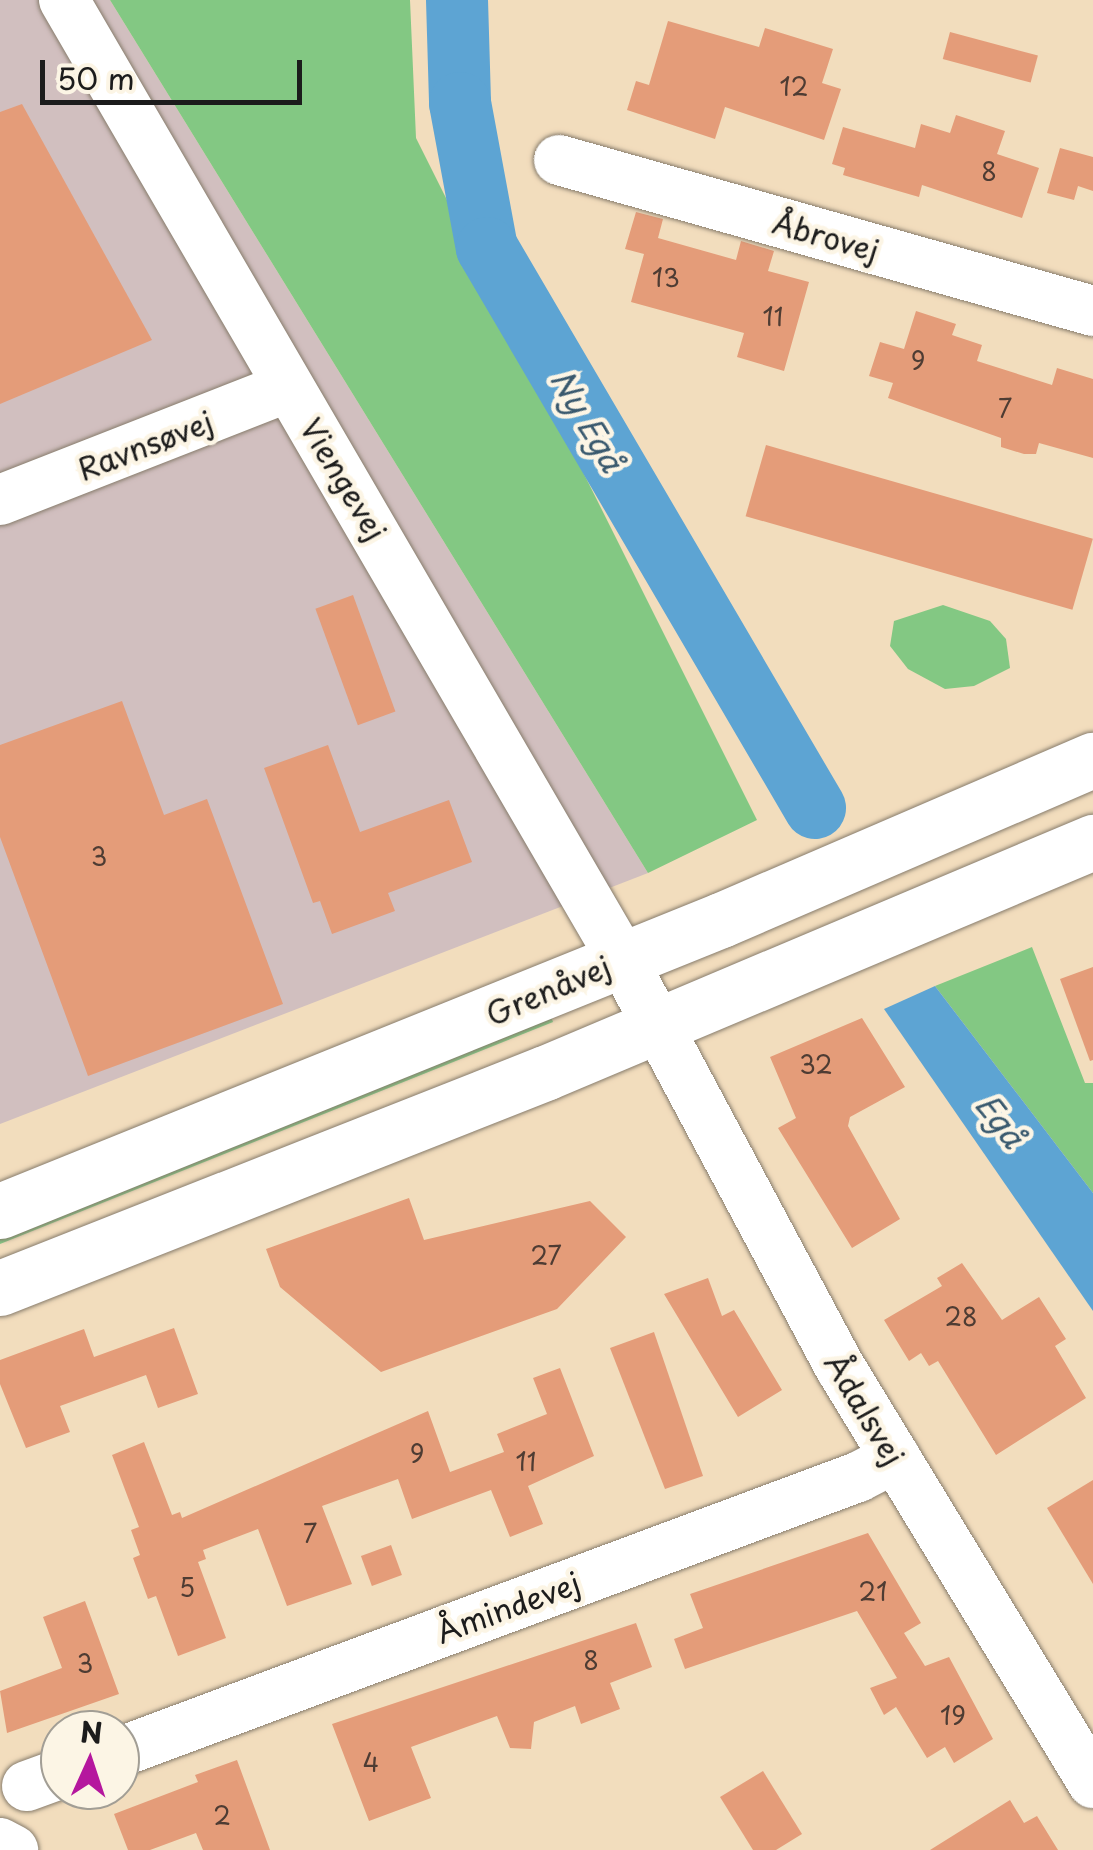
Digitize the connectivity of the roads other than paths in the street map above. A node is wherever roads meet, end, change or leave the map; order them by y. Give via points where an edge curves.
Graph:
1 (64, 0) edge
2 (559, 160) dead end
3 (1093, 311) edge
4 (288, 386) junction
5 (0, 500) edge
6 (1093, 760) edge
7 (1093, 842) edge
8 (622, 959) junction
9 (655, 1025) junction
10 (0, 1211) edge
11 (0, 1288) edge
12 (894, 1458) junction
13 (140, 1745) edge
14 (1093, 1782) edge
15 (0, 1843) edge
16 (13, 1850) edge

1 - 4 street, Viengevej
2 - 3 street, Åbrovej
4 - 5 street, Ravnsøvej
4 - 8 street, Viengevej
6 - 8 main road, Grenåvej
7 - 9 main road
8 - 9 street, Viengevej
8 - 10 main road, Grenåvej
9 - 11 main road
9 - 12 street, Ådalsvej via 783,1268
12 - 13 street, Åmindevej
12 - 14 street, Ådalsvej
15 - 16 street

